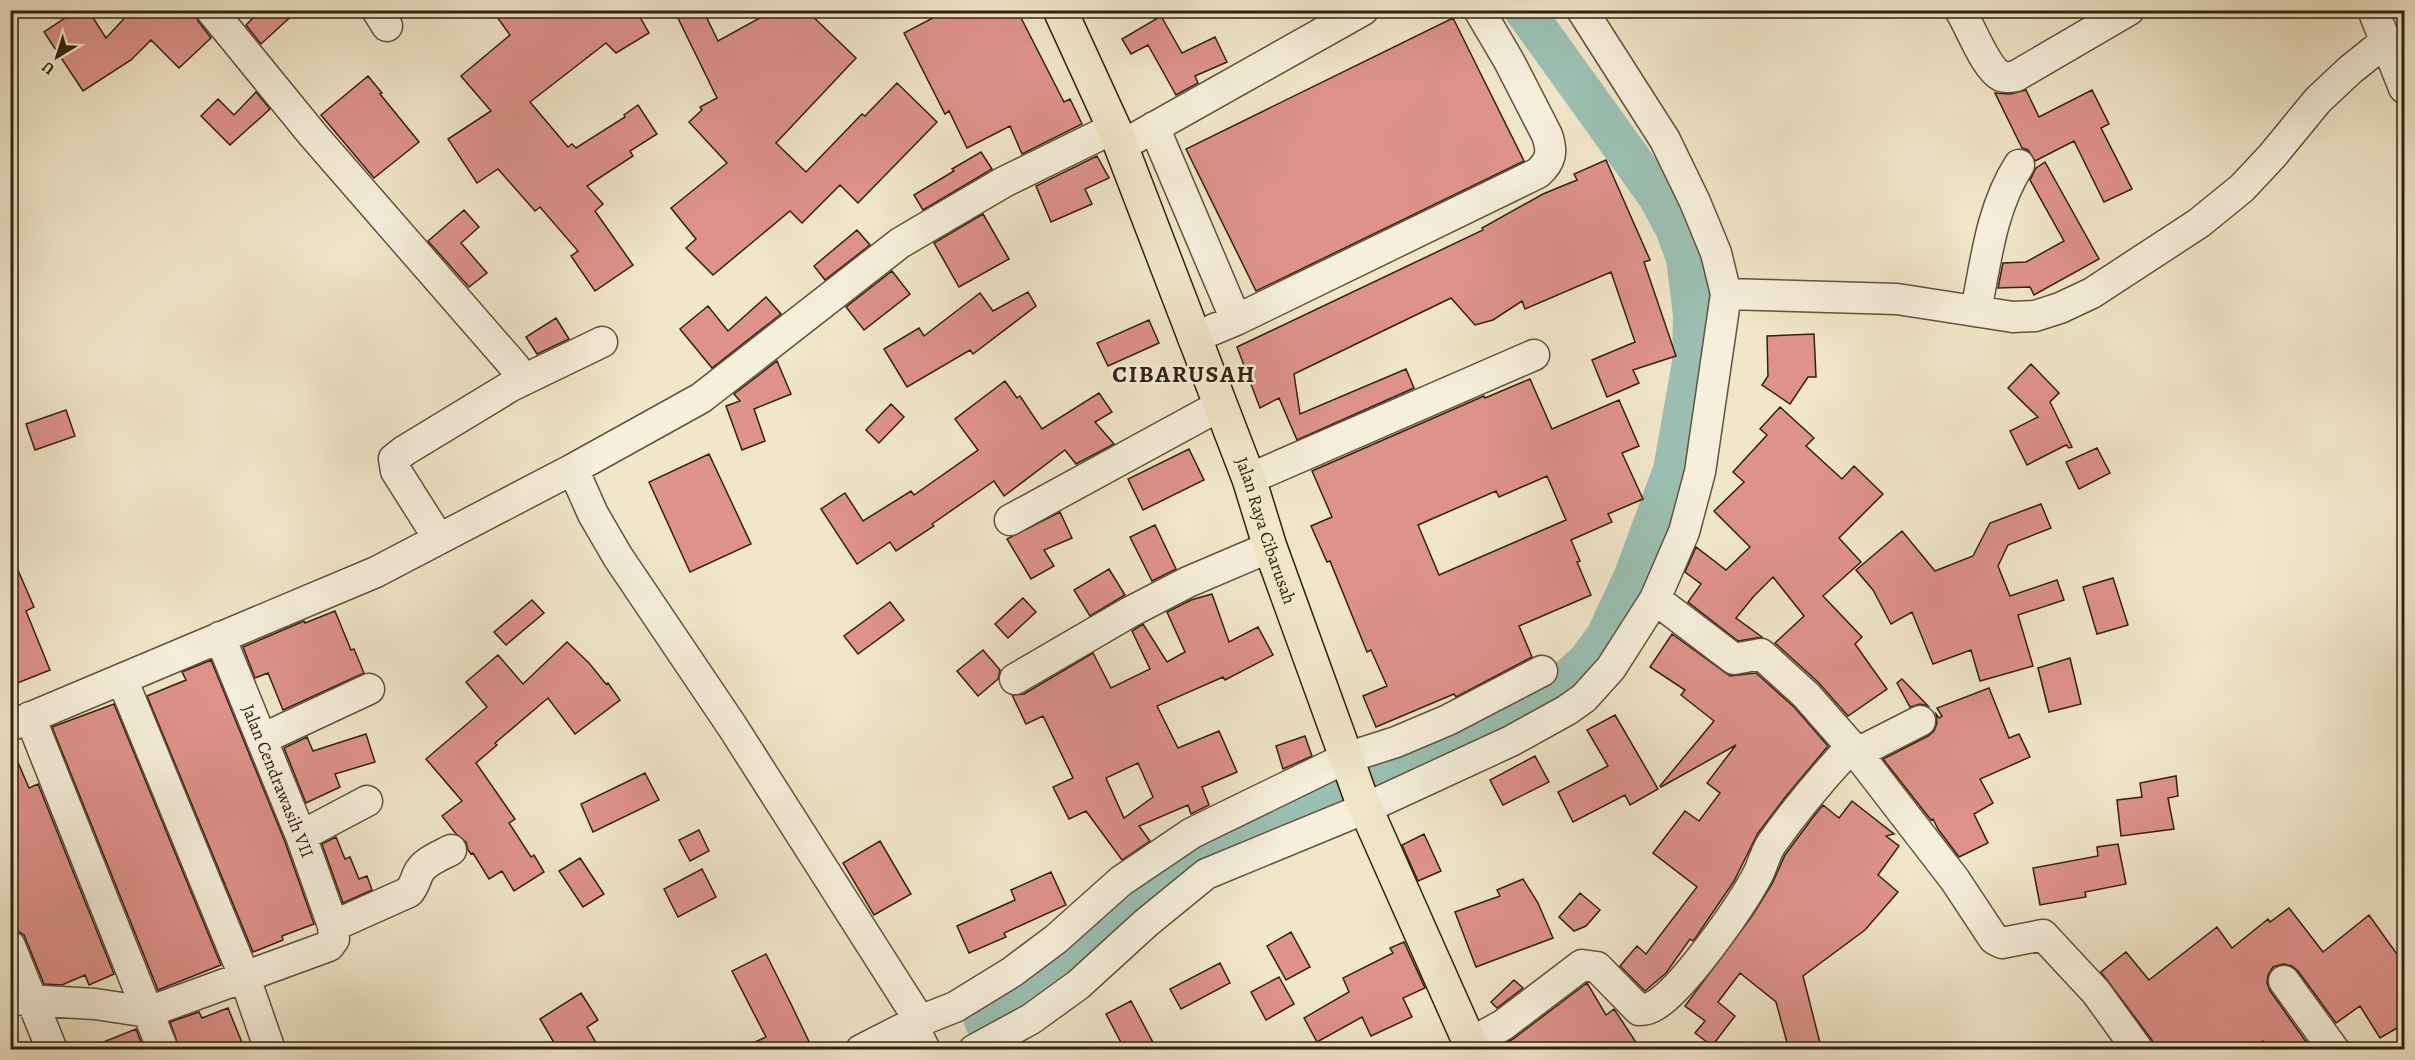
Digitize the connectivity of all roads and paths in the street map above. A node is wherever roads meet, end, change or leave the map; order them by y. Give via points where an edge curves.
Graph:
1 (211, 10) edge
2 (1060, 10) edge
3 (1363, 10) edge
4 (1479, 10) edge
5 (1582, 10) edge
6 (2128, 10) edge
7 (2373, 10) edge
8 (1962, 11) edge
9 (2385, 42) junction
10 (2404, 88) edge
11 (1154, 127) junction
12 (1117, 137) junction
13 (2019, 165) dead end
14 (1726, 294) junction
15 (1976, 311) junction
16 (1236, 320) junction
17 (1193, 338) junction
18 (602, 342) dead end
19 (1534, 355) dead end
20 (512, 386) junction
21 (1220, 406) junction
22 (573, 469) junction
23 (1249, 479) junction
24 (1010, 520) dead end
25 (439, 539) junction
26 (1270, 547) junction
27 (1655, 599) junction
28 (220, 637) junction
29 (1542, 671) dead end
30 (122, 678) junction
31 (1015, 679) dead end
32 (369, 689) dead end
33 (17, 719) edge
34 (1920, 721) dead end
35 (262, 739) junction
36 (1854, 750) junction
37 (1348, 762) junction
38 (367, 801) dead end
39 (1364, 803) junction
40 (301, 836) junction
41 (451, 850) dead end
42 (1196, 853) junction
43 (333, 926) junction
44 (10, 946) edge
45 (245, 978) junction
46 (2284, 981) dead end
47 (21, 999) edge
48 (148, 1012) junction
49 (918, 1032) edge
50 (1472, 1046) edge
51 (52, 1050) edge
52 (162, 1050) edge
53 (270, 1050) edge
54 (861, 1050) edge
55 (974, 1050) edge
56 (2138, 1050) edge
57 (2334, 1050) edge

1 - 20 street via 321,144 515,367 517,379
2 - 12 main road, Jalan Raya Cibarusah
3 - 11 street
4 - 16 street via 1547,135 1552,148 1545,166 1538,173
5 - 14 street via 1665,140 1716,253
6 - 8 street via 2016,76 2007,77 1992,69
7 - 9 street
9 - 10 street
9 - 15 street via 2318,100 2242,188 2199,224 2092,293 2060,308 2035,316 2013,317
11 - 12 street
11 - 16 street
12 - 17 main road, Jalan Raya Cibarusah
12 - 22 street via 1004,182 900,243 701,398
13 - 15 street via 2000,201
14 - 15 street via 1897,299
14 - 27 street via 1700,472 1684,531
16 - 17 street
17 - 21 main road, Jalan Raya Cibarusah
18 - 20 street
19 - 23 street
20 - 25 street via 394,459 396,471
21 - 23 main road, Jalan Raya Cibarusah
21 - 24 street
22 - 25 street
22 - 49 street via 618,557 732,726
23 - 26 main road, Jalan Raya Cibarusah
25 - 28 street via 376,572
26 - 31 street via 1178,587
26 - 37 main road, Jalan Raya Cibarusah
27 - 36 street via 1734,659 1763,655 1806,695
27 - 39 street via 1611,668 1584,698 1567,710 1511,741
28 - 30 street
28 - 35 street, Jalan Cendrawasih VII
29 - 37 street via 1423,731
30 - 33 street
30 - 45 street
32 - 35 street
33 - 48 street
34 - 36 street
35 - 40 street, Jalan Cendrawasih VII
36 - 50 street via 1776,837 1740,906 1668,996 1651,1008 1639,1010 1596,967 1582,965
36 - 56 street via 1955,880 1996,942 2044,935 2096,992
37 - 39 main road, Jalan Raya Cibarusah
37 - 42 street via 1261,798
38 - 40 street
39 - 42 street
39 - 50 main road, Jalan Raya Cibarusah
40 - 43 street, Jalan Cendrawasih VII
41 - 43 street via 419,872 409,892
42 - 49 street via 1121,881 1012,972
42 - 55 street via 1146,923 1078,985 1031,1019
43 - 45 street via 334,939 329,946
44 - 47 street
45 - 48 street
45 - 53 street
46 - 57 street
47 - 48 street
47 - 51 street
48 - 52 street
49 - 54 street

